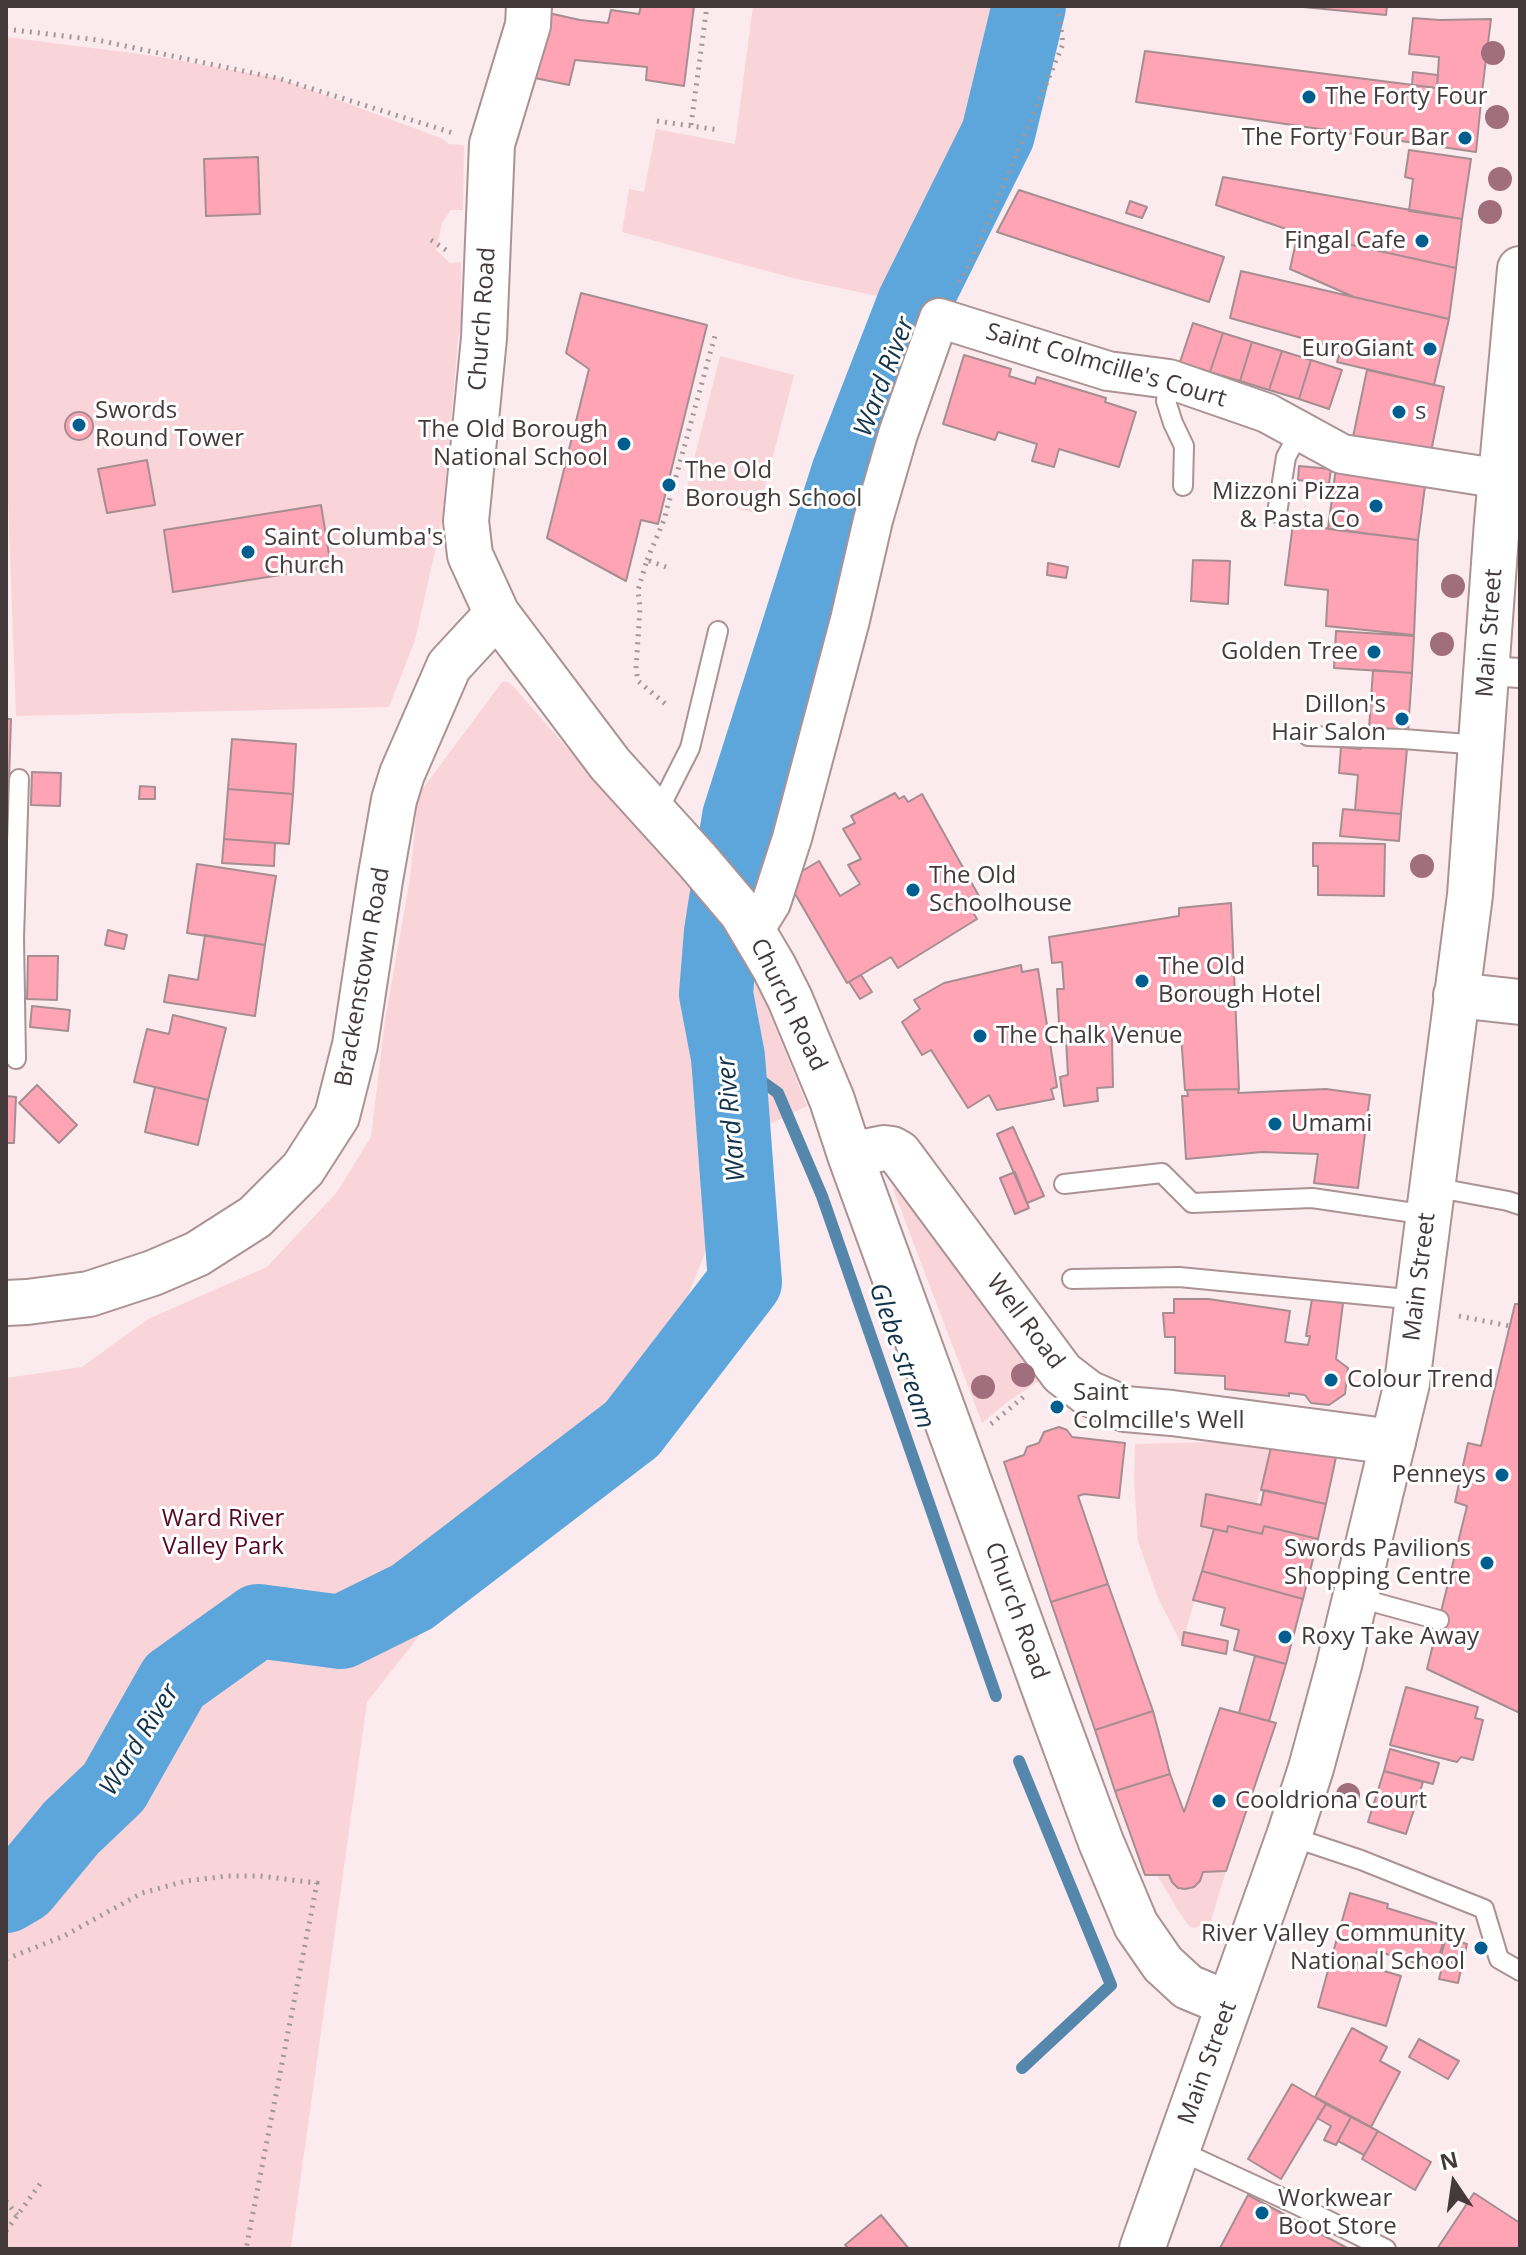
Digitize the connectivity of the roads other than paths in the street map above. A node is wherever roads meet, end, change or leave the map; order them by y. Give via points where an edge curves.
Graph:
1 (529, 6) edge
2 (1520, 269) edge
3 (1169, 379) junction
4 (1514, 418) edge
5 (1300, 431) junction
6 (1502, 479) junction
7 (1183, 486) dead end
8 (1277, 513) dead end
9 (1508, 521) edge
10 (497, 614) junction
11 (718, 631) dead end
12 (1504, 672) edge
13 (1308, 736) dead end
14 (1482, 745) junction
15 (19, 779) dead end
16 (656, 815) junction
17 (747, 922) junction
18 (10, 938) edge
19 (1456, 995) junction
20 (1520, 1002) edge
21 (16, 1059) dead end
22 (850, 1155) junction
23 (1064, 1184) dead end
24 (1430, 1201) junction
25 (1520, 1205) edge
26 (1072, 1279) dead end
27 (6, 1303) edge
28 (1417, 1304) junction
29 (1393, 1442) junction
30 (1355, 1597) junction
31 (1439, 1620) dead end
32 (1289, 1836) junction
33 (1520, 1971) edge
34 (1229, 2004) junction
35 (1178, 2150) junction
36 (1142, 2249) edge
37 (1386, 2249) edge

1 - 10 street, Church Road via 492,144 484,338 466,521 470,555
2 - 4 street, Main Street
3 - 5 street, Saint Colmcille's Court via 1267,413
3 - 7 lane via 1166,401 1184,446
3 - 17 street, Saint Colmcille's Court via 1108,371 939,318 873,520 792,838 771,903
4 - 6 street, Main Street
5 - 6 street, Saint Colmcille's Court via 1342,454
5 - 8 lane via 1286,457
6 - 9 street, Main Street
9 - 12 street, Main Street
10 - 16 street, Church Road via 610,764
10 - 27 street, Brackenstown Road via 449,666 402,774 355,1045 337,1116 303,1169 255,1217 197,1254 89,1294
11 - 16 lane via 690,748
12 - 14 street, Main Street
13 - 14 lane
14 - 19 street, Main Street
15 - 18 lane
16 - 17 street, Church Road
17 - 22 street, Church Road via 790,999
18 - 21 lane
19 - 20 street
19 - 24 street, Main Street
22 - 29 street, Well Road via 884,1148 899,1153 1075,1383 1125,1409
22 - 34 street, Church Road via 1136,1925 1163,1964 1188,1987
23 - 24 lane via 1162,1173 1192,1203
24 - 25 lane
24 - 28 street, Main Street
26 - 28 lane via 1179,1277
28 - 29 street, Main Street
29 - 30 street, Main Street
30 - 31 lane
30 - 32 street, Main Street
32 - 33 lane via 1484,1909 1499,1959
32 - 34 street, Main Street
34 - 35 street, Main Street
35 - 36 street, Main Street
35 - 37 lane

